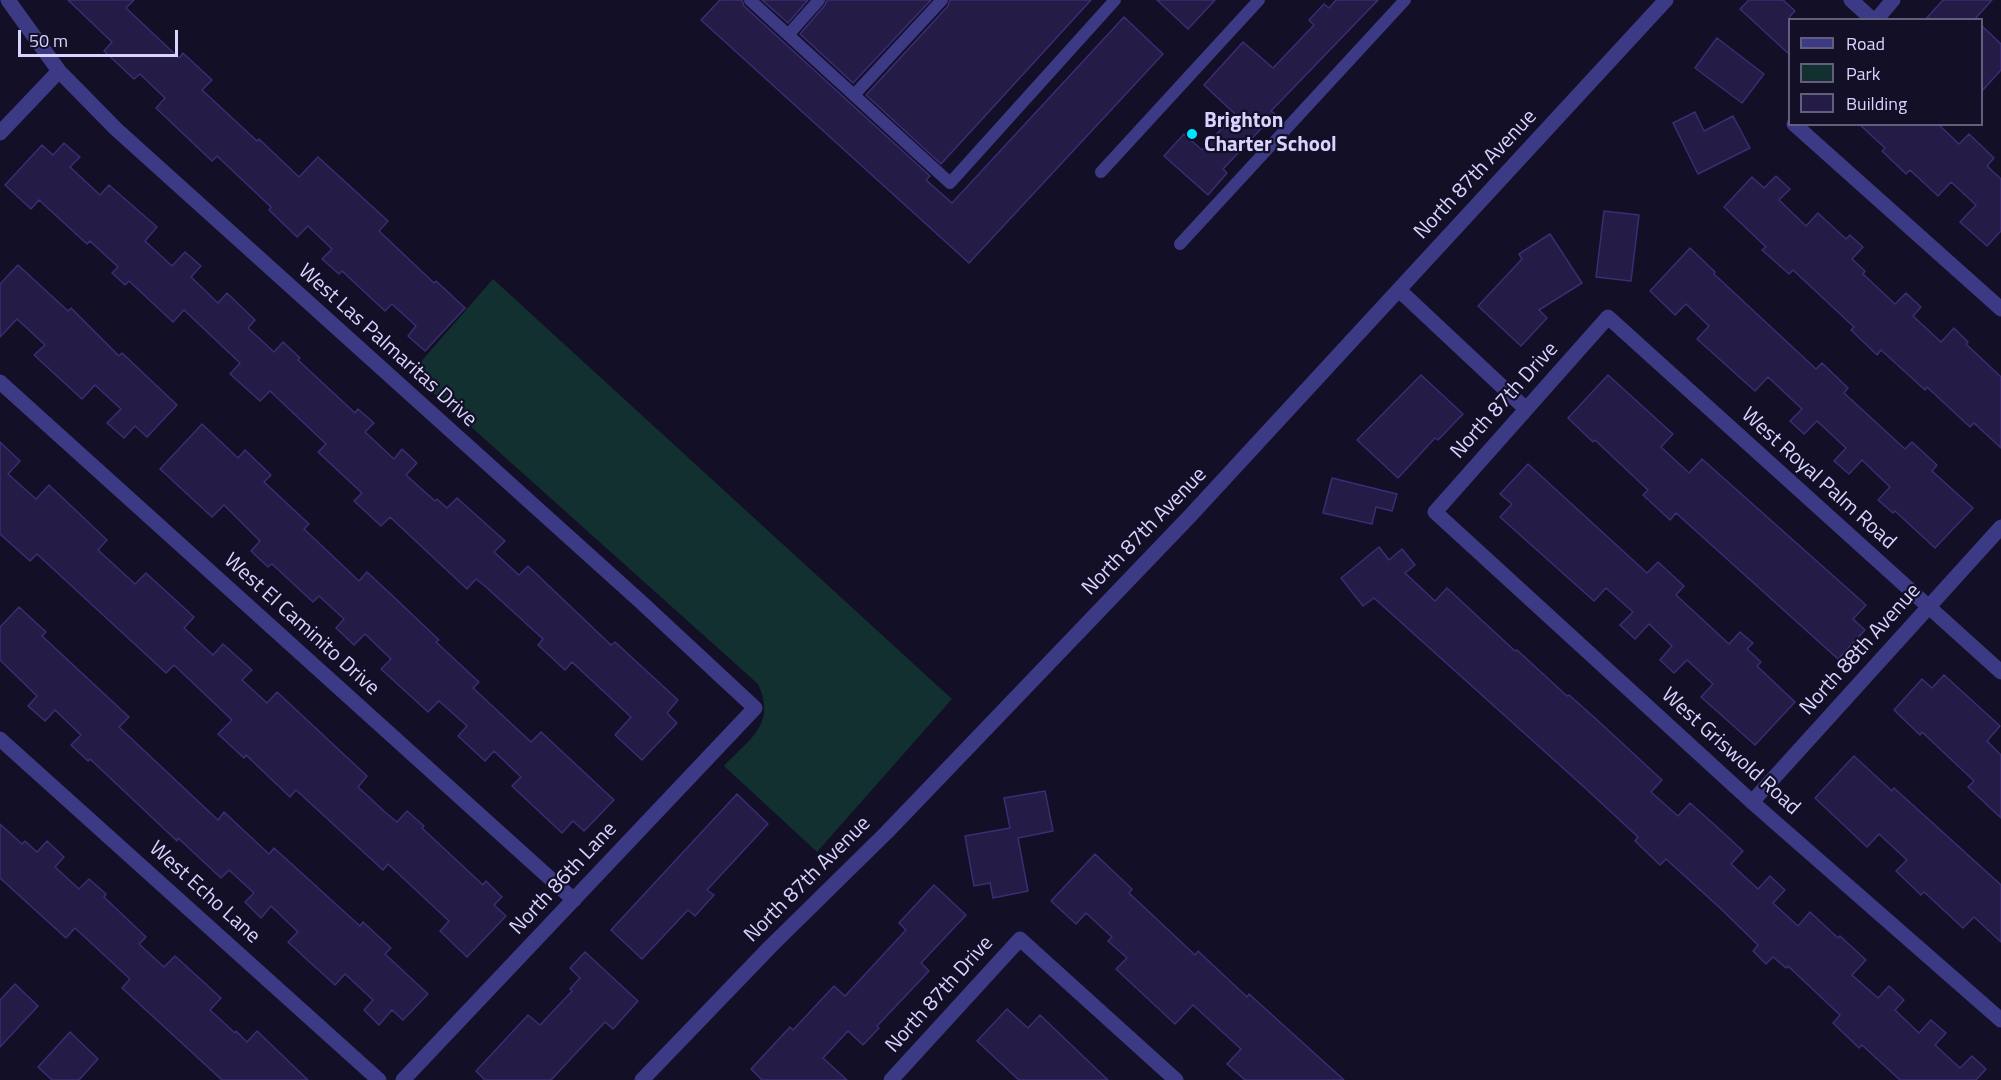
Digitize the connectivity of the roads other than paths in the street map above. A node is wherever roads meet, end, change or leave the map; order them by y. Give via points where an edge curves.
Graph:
1 (8, 0) edge
2 (750, 0) edge
3 (819, 0) edge
4 (942, 0) edge
5 (1115, 0) edge
6 (1259, 0) edge
7 (1405, 0) edge
8 (1666, 0) edge
9 (1851, 0) edge
10 (1893, 0) edge
11 (1873, 18) edge
12 (1877, 18) edge
13 (788, 34) junction
14 (59, 71) junction
15 (854, 95) junction
16 (1797, 126) edge
17 (0, 133) edge
18 (1101, 172) dead end
19 (1180, 244) dead end
20 (1399, 290) junction
21 (2001, 309) edge
22 (1608, 317) joint
23 (0, 382) edge
24 (1526, 409) junction
25 (1435, 512) joint
26 (2001, 527) edge
27 (1929, 607) junction
28 (2001, 672) edge
29 (755, 708) joint
30 (0, 739) edge
31 (1752, 802) junction
32 (574, 900) junction
33 (2001, 1020) edge
34 (379, 1080) edge
35 (404, 1080) edge
36 (642, 1080) edge
37 (891, 1080) edge
38 (1176, 1080) edge

1 - 14 street, West Las Palmaritas Drive
2 - 13 lane
3 - 13 lane
4 - 15 lane
5 - 15 lane via 950,183
6 - 18 lane
7 - 19 lane
8 - 20 street, North 87th Avenue
9 - 11 street
10 - 12 street
13 - 15 lane
14 - 17 street
14 - 29 street, West Las Palmaritas Drive via 116,129
16 - 21 street
20 - 24 street
20 - 36 street, North 87th Avenue via 1190,516
22 - 24 street, North 87th Drive
22 - 27 street, West Royal Palm Road
23 - 32 street, West El Caminito Drive
24 - 25 street, North 87th Drive
25 - 31 street, West Griswold Road
26 - 27 street, North 88th Avenue
27 - 28 street, West Royal Palm Road
27 - 31 street, North 88th Avenue
29 - 32 street, North 86th Lane
30 - 34 street, West Echo Lane
31 - 33 street, West Griswold Road
32 - 35 street, North 86th Lane
37 - 38 street, North 87th Drive via 1020,939

